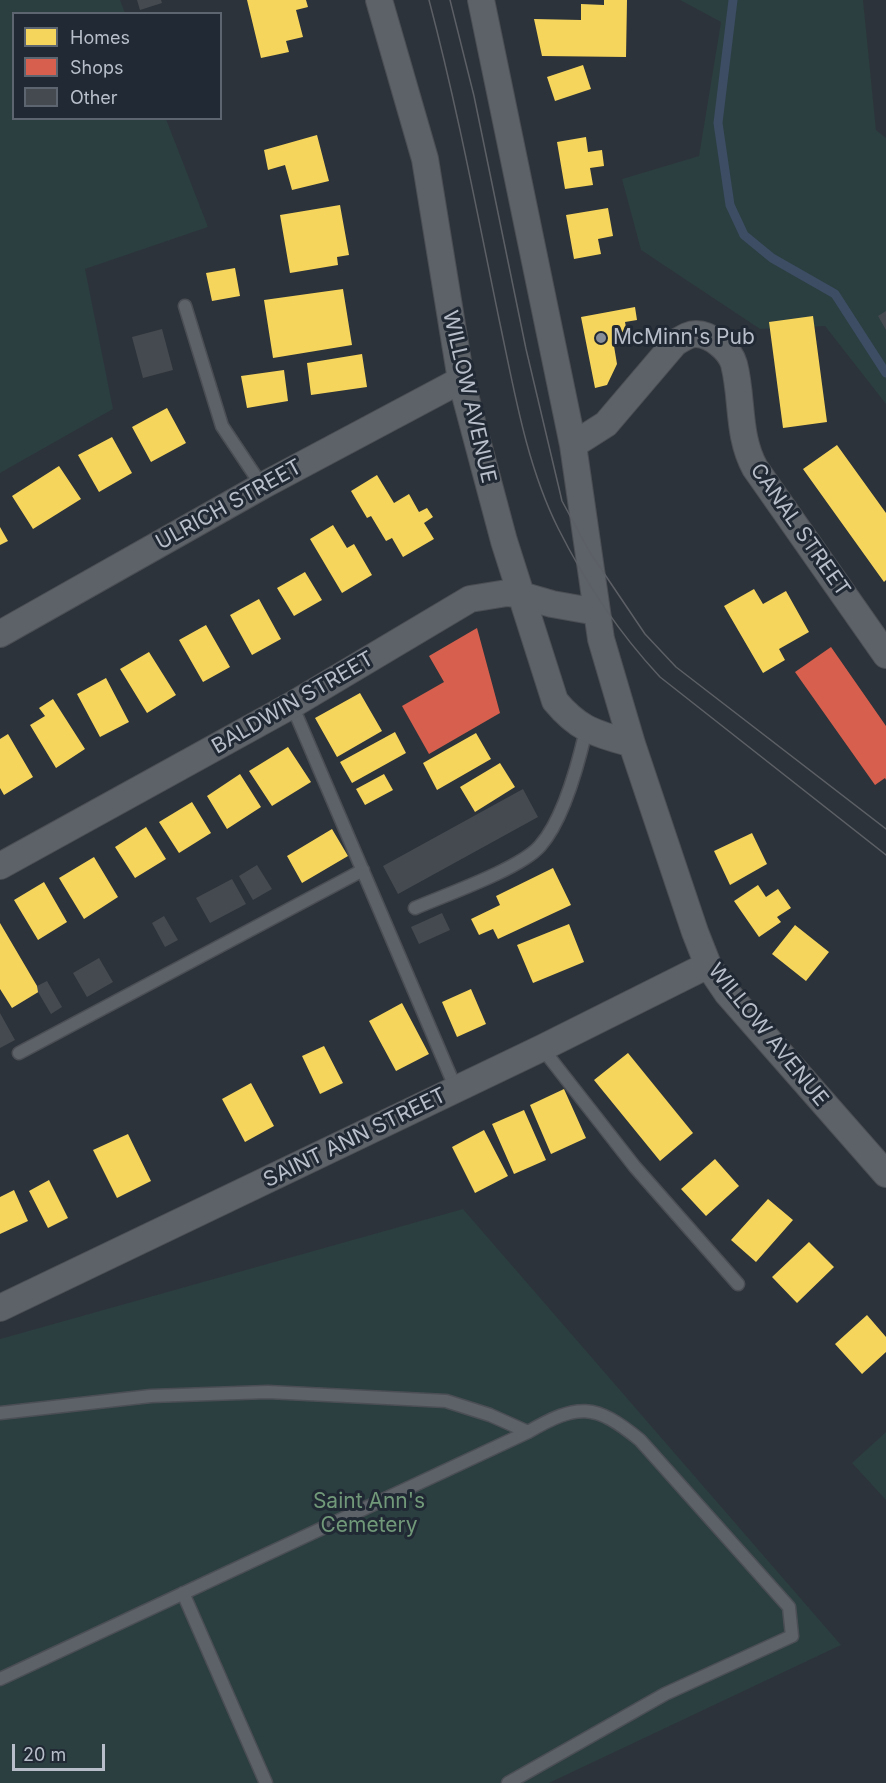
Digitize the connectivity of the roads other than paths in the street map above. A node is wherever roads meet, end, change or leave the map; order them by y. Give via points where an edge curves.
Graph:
1 (379, 0) edge
2 (481, 0) edge
3 (184, 306) dead end
4 (461, 380) junction
5 (573, 445) junction
6 (262, 486) junction
7 (521, 595) junction
8 (597, 612) junction
9 (0, 634) edge
10 (886, 655) edge
11 (292, 705) junction
12 (586, 730) junction
13 (632, 744) junction
14 (0, 866) edge
15 (363, 870) junction
16 (415, 908) dead end
17 (708, 965) junction
18 (542, 1048) junction
19 (19, 1053) dead end
20 (456, 1089) junction
21 (886, 1174) edge
22 (738, 1284) dead end
23 (0, 1308) edge
24 (0, 1413) edge
25 (528, 1432) junction
26 (183, 1593) junction
27 (0, 1679) edge
28 (266, 1783) edge
29 (508, 1783) edge

1 - 4 street, WILLOW AVENUE via 424,159
2 - 5 street, WILLOW AVENUE
3 - 6 lane via 222,426
4 - 6 street, ULRICH STREET
4 - 7 street, WILLOW AVENUE
5 - 8 street, WILLOW AVENUE
5 - 10 street, CANAL STREET via 606,424 675,343 697,333 716,342 734,363 743,436 755,468
6 - 9 street, ULRICH STREET
7 - 8 street, BALDWIN STREET
7 - 11 street, BALDWIN STREET via 507,593 470,599
7 - 12 street, WILLOW AVENUE via 555,700
8 - 13 street, WILLOW AVENUE via 601,639
11 - 14 street, BALDWIN STREET
11 - 15 lane
12 - 13 street, WILLOW AVENUE
12 - 16 lane via 562,808 540,847 504,870
13 - 17 street, WILLOW AVENUE
15 - 19 lane
15 - 20 lane
17 - 18 street, SAINT ANN STREET
17 - 21 street, WILLOW AVENUE via 727,993
18 - 20 street, SAINT ANN STREET
18 - 22 lane via 635,1167
20 - 23 street, SAINT ANN STREET
24 - 25 lane via 151,1396 268,1392 446,1401
25 - 26 lane
25 - 29 lane via 559,1414 589,1410 616,1420 640,1440 789,1607 792,1636 665,1694
26 - 27 lane
26 - 28 lane

